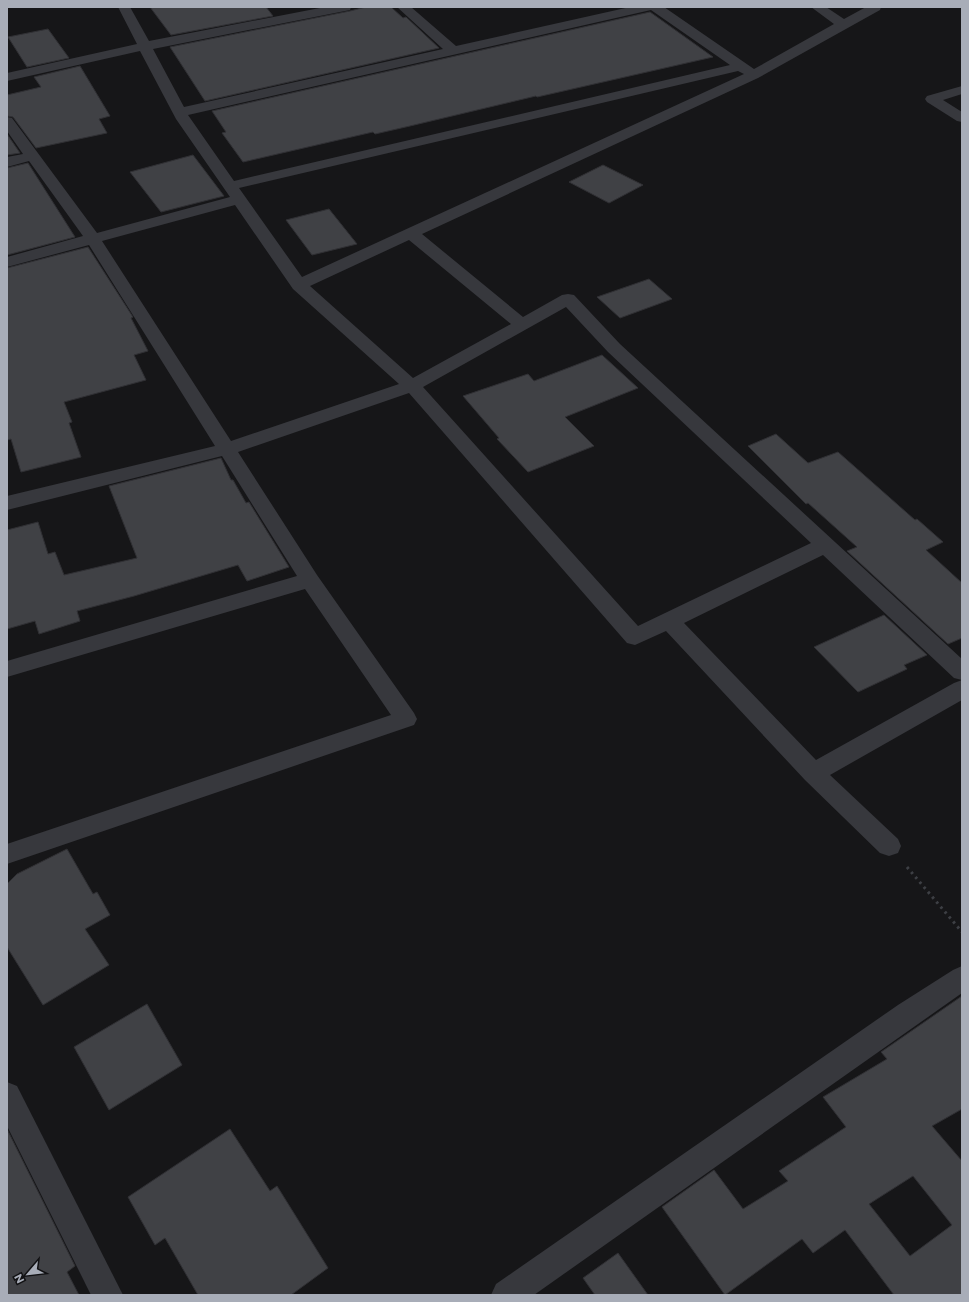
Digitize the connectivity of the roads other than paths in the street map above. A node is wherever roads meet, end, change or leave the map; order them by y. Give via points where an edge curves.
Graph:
1 (124, 7) edge
2 (345, 7) edge
3 (403, 7) edge
4 (647, 7) edge
5 (655, 7) edge
6 (817, 7) edge
7 (875, 7) edge
8 (844, 24) junction
9 (145, 46) junction
10 (453, 51) junction
11 (747, 70) junction
12 (7, 77) edge
13 (962, 90) edge
14 (180, 112) junction
15 (962, 118) edge
16 (7, 120) edge
17 (33, 156) junction
18 (7, 162) edge
19 (235, 192) junction
20 (410, 233) junction
21 (93, 239) junction
22 (7, 262) edge
23 (299, 285) junction
24 (523, 325) junction
25 (412, 386) junction
26 (226, 449) junction
27 (7, 503) edge
28 (825, 545) junction
29 (310, 580) junction
30 (669, 621) junction
31 (7, 670) edge
32 (962, 672) edge
33 (962, 689) edge
34 (813, 773) junction
35 (889, 846) road end
36 (7, 854) edge
37 (962, 978) edge
38 (7, 1096) edge
39 (107, 1295) edge
40 (507, 1295) edge

1 - 9 street
2 - 9 street
3 - 10 street
4 - 10 street
5 - 11 street
6 - 8 street
7 - 8 street
8 - 11 street
9 - 12 street
9 - 14 street
10 - 14 street
11 - 19 street
11 - 20 street
13 - 15 street via 932,98
14 - 19 street
16 - 17 street
17 - 18 street
17 - 21 street
19 - 21 street
19 - 23 street
20 - 23 street
20 - 24 street
21 - 22 street
21 - 26 street
23 - 25 street
24 - 25 street
24 - 28 street via 568,299 614,348
25 - 26 street
25 - 30 street via 634,637
26 - 27 street
26 - 29 street
28 - 30 street
28 - 32 street
29 - 31 street
29 - 36 street via 406,719
30 - 34 street
33 - 34 street
34 - 35 street
37 - 40 street
38 - 39 street

